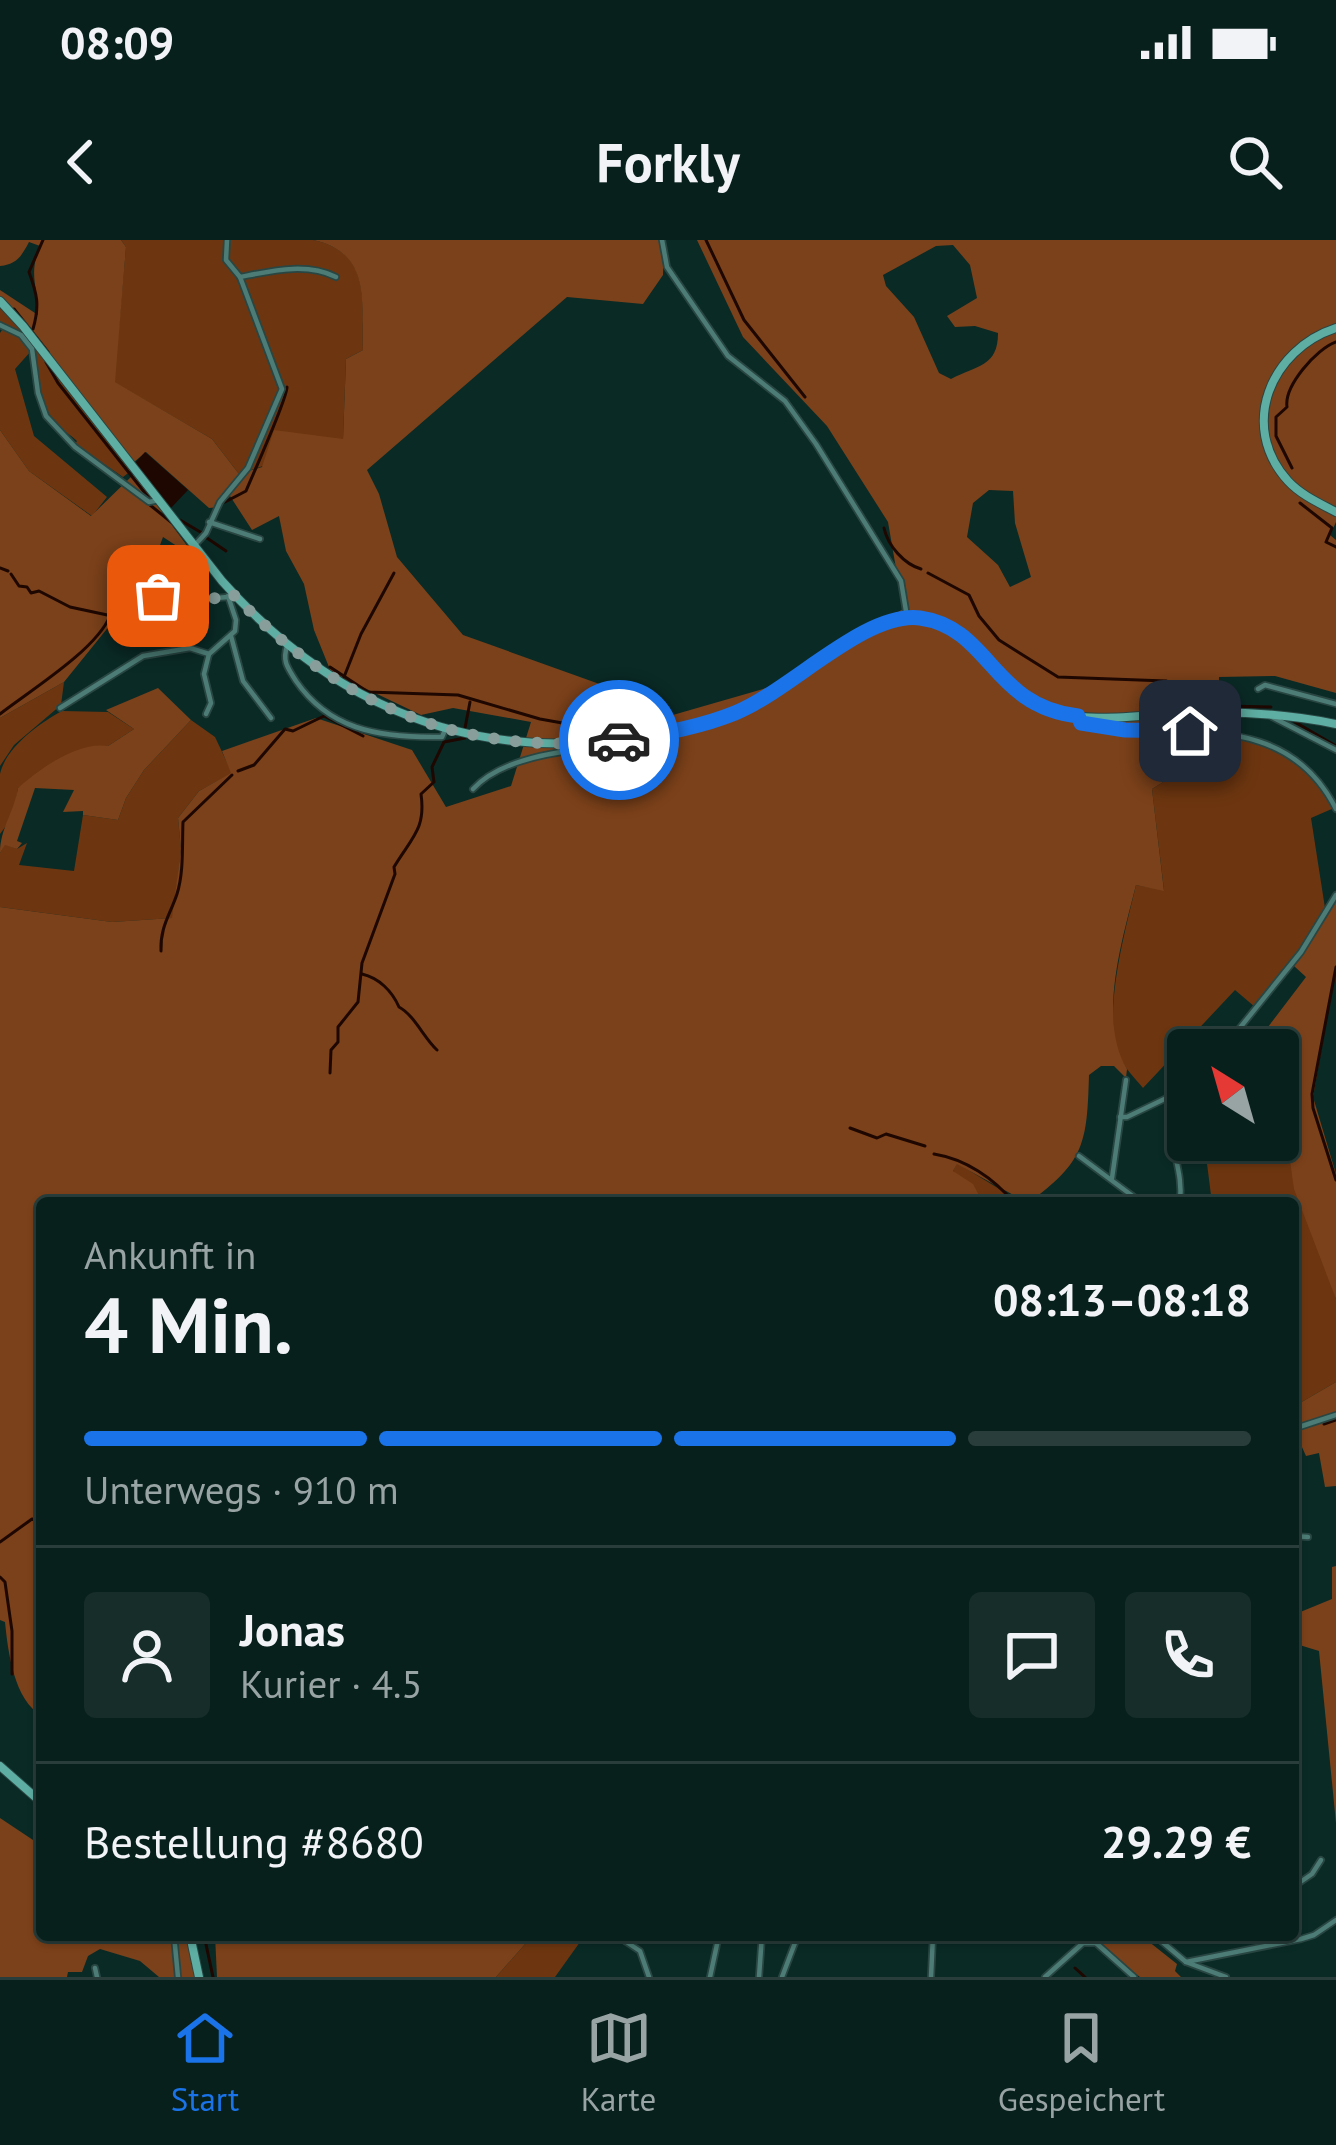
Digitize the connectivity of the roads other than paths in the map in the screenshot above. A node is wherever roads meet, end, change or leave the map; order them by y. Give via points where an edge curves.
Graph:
1 (227, 240) edge
2 (662, 240) edge
3 (336, 277) dead end
4 (240, 278) junction
5 (0, 302) edge
6 (0, 325) edge
7 (1336, 328) edge
8 (159, 500) junction
9 (1336, 512) edge
10 (209, 522) junction
11 (260, 539) dead end
12 (194, 546) junction
13 (180, 580) dead end
14 (230, 595) junction
15 (907, 617) junction
16 (231, 636) junction
17 (287, 646) junction
18 (209, 654) junction
19 (1258, 689) dead end
20 (1336, 704) edge
21 (60, 708) dead end
22 (1262, 712) junction
23 (206, 714) dead end
24 (1078, 716) junction
25 (272, 718) dead end
26 (1336, 724) edge
27 (446, 729) junction
28 (580, 744) junction
29 (1336, 750) edge
30 (473, 789) dead end
31 (1336, 807) edge
32 (1336, 895) edge
33 (1239, 1029) edge
34 (1126, 1080) dead end
35 (1167, 1098) edge
36 (1120, 1117) junction
37 (1079, 1156) dead end
38 (1177, 1161) edge
39 (1112, 1178) junction
40 (1135, 1197) edge
41 (1180, 1197) edge
42 (1336, 1415) edge
43 (1299, 1428) edge
44 (1299, 1536) edge
45 (1308, 1537) dead end
46 (0, 1766) edge
47 (36, 1798) edge
48 (1321, 1860) dead end
49 (1299, 1883) edge
50 (1336, 1920) edge
51 (1299, 1939) edge
52 (175, 1941) edge
53 (191, 1941) edge
54 (625, 1941) edge
55 (718, 1941) edge
56 (762, 1941) edge
57 (796, 1941) edge
58 (933, 1941) edge
59 (1161, 1941) edge
60 (1289, 1941) edge
61 (1096, 1943) joint
62 (1186, 1962) junction
63 (95, 1968) dead end
64 (98, 1977) edge
65 (178, 1977) edge
66 (200, 1977) edge
67 (649, 1977) edge
68 (710, 1977) edge
69 (759, 1977) edge
70 (782, 1977) edge
71 (931, 1977) edge
72 (1046, 1977) edge
73 (1135, 1977) edge
74 (1226, 1977) edge

1 - 4 street via 226,260
2 - 15 street via 667,267 728,356 785,401 817,444 901,581
3 - 4 street via 296,269
4 - 10 street via 283,389 248,468
5 - 8 main road
6 - 8 street via 32,349 41,405 58,430 149,502
7 - 9 main road via 1284,361 1263,414 1267,445 1284,476
8 - 12 main road
10 - 11 street
10 - 12 street
12 - 14 main road
13 - 14 street via 157,603
14 - 16 street
14 - 17 main road
15 - 24 main road via 950,628 1027,700
15 - 28 main road via 866,630 736,712 645,737
16 - 18 street
16 - 25 street via 243,682
17 - 27 main road via 353,692
17 - 27 street via 285,664 312,704 331,716 388,735 442,736
18 - 21 street via 190,648 143,656
18 - 23 street
19 - 20 street
22 - 24 main road
22 - 26 main road
22 - 29 street
24 - 31 street via 1096,728 1258,740 1293,758
27 - 28 main road
28 - 30 street via 522,761
32 - 33 street
34 - 36 street
35 - 36 street
36 - 39 street
37 - 39 street
38 - 41 street
39 - 40 street
42 - 43 street
44 - 45 street
46 - 47 main road
48 - 49 street
50 - 51 street
52 - 65 street
53 - 66 main road
54 - 67 street via 640,1951
55 - 68 street
56 - 69 street
57 - 70 street
58 - 71 street
59 - 62 street
60 - 62 street
61 - 72 street via 1083,1943
61 - 73 street
62 - 74 street
63 - 64 street

